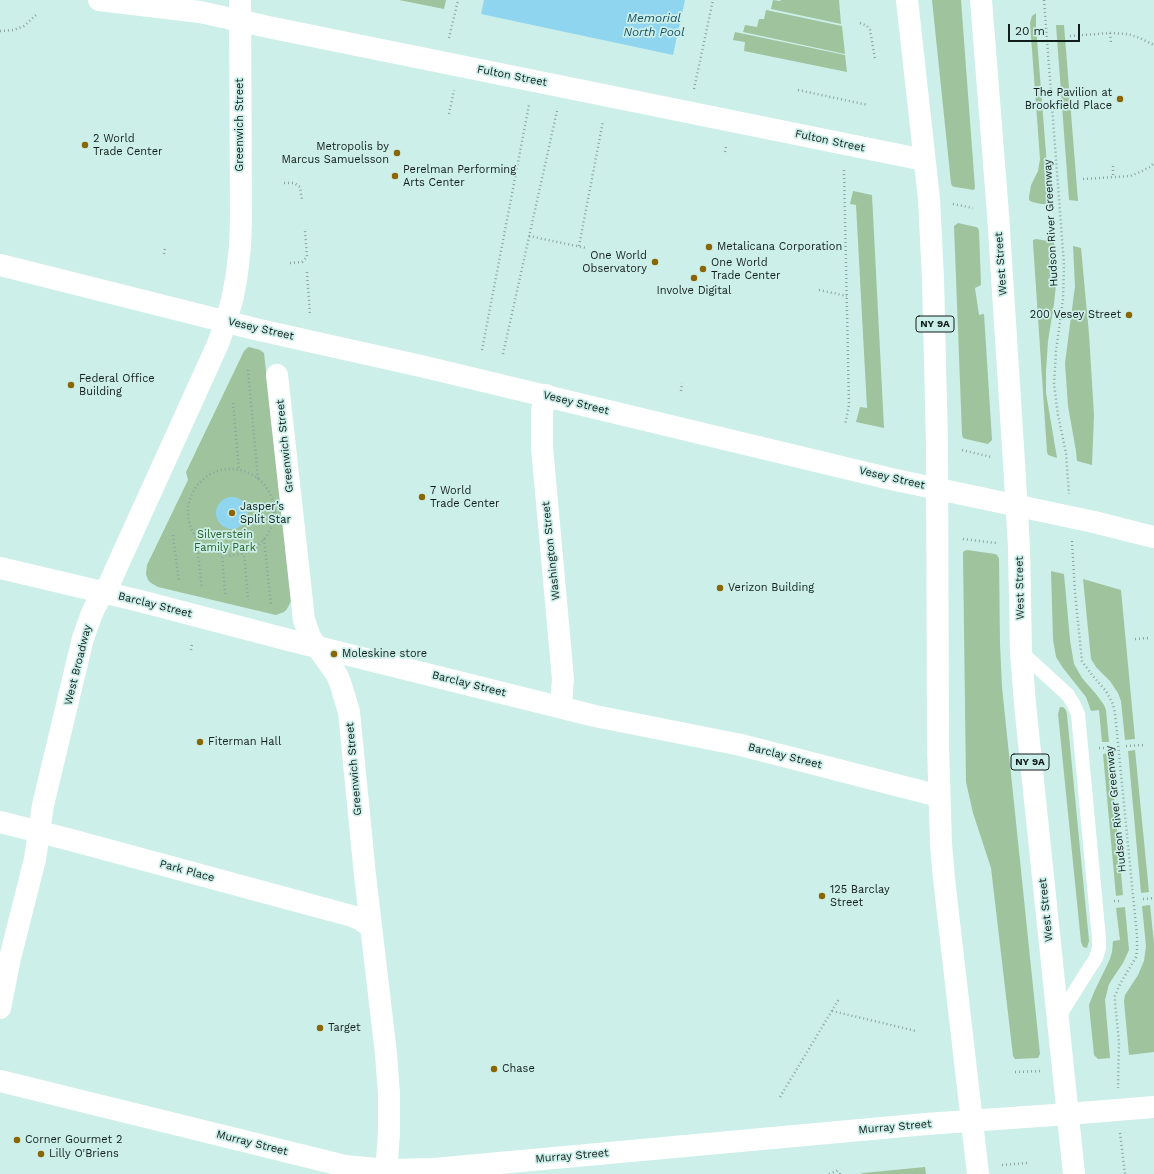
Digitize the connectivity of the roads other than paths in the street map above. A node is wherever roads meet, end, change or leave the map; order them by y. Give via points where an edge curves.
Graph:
1 (99, 0) edge
2 (907, 0) edge
3 (981, 0) edge
4 (240, 10) edge
5 (924, 160) junction
6 (0, 265) edge
7 (226, 322) junction
8 (277, 374) dead end
9 (546, 396) junction
10 (937, 489) junction
11 (1016, 505) junction
12 (1154, 536) edge
13 (0, 568) edge
14 (105, 593) junction
15 (316, 646) junction
16 (1021, 652) junction
17 (561, 706) junction
18 (939, 796) junction
19 (0, 822) edge
20 (39, 832) junction
21 (371, 927) junction
22 (0, 1008) edge
23 (1058, 1018) junction
24 (0, 1081) edge
25 (1154, 1107) edge
26 (1068, 1114) junction
27 (971, 1121) junction
28 (386, 1172) edge
29 (978, 1174) edge
30 (1074, 1174) edge

1 - 4 main road, Fulton Street via 200,12
2 - 5 main road, NY 9A
3 - 11 main road, West Street / NY 9A via 998,207
4 - 5 main road, Fulton Street
4 - 7 main road, Greenwich Street via 240,247
5 - 10 main road, NY 9A via 929,199 933,279
6 - 7 main road, Vesey Street
7 - 9 main road, Vesey Street
7 - 14 main road, West Broadway
8 - 15 main road, Greenwich Street via 304,620
9 - 10 main road, Vesey Street
9 - 17 main road, Washington Street via 542,411 542,453 563,678
10 - 11 main road, Vesey Street
10 - 18 main road, NY 9A
11 - 12 main road, Vesey Street
11 - 16 main road, West Street / NY 9A
13 - 14 main road, Barclay Street
14 - 15 main road, Barclay Street
14 - 20 main road, West Broadway via 95,606 83,638 43,805
15 - 17 main road, Barclay Street
15 - 21 main road, Greenwich Street via 337,674 349,712
16 - 23 main road, West Street / NY 9A
16 - 23 lane via 1068,695 1078,714 1099,948 1096,958
17 - 18 main road, Barclay Street via 741,745
18 - 27 main road, NY 9A via 944,880
19 - 20 main road, Park Place
20 - 21 main road, Park Place via 352,916
20 - 22 main road, West Broadway
21 - 28 main road, Greenwich Street via 389,1094 390,1132
23 - 26 main road, West Street / NY 9A
24 - 28 main road, Murray Street via 345,1166
25 - 26 main road, Murray Street
26 - 27 main road, Murray Street
26 - 30 main road, West Street / NY 9A
27 - 28 main road, Murray Street
27 - 29 main road, NY 9A

